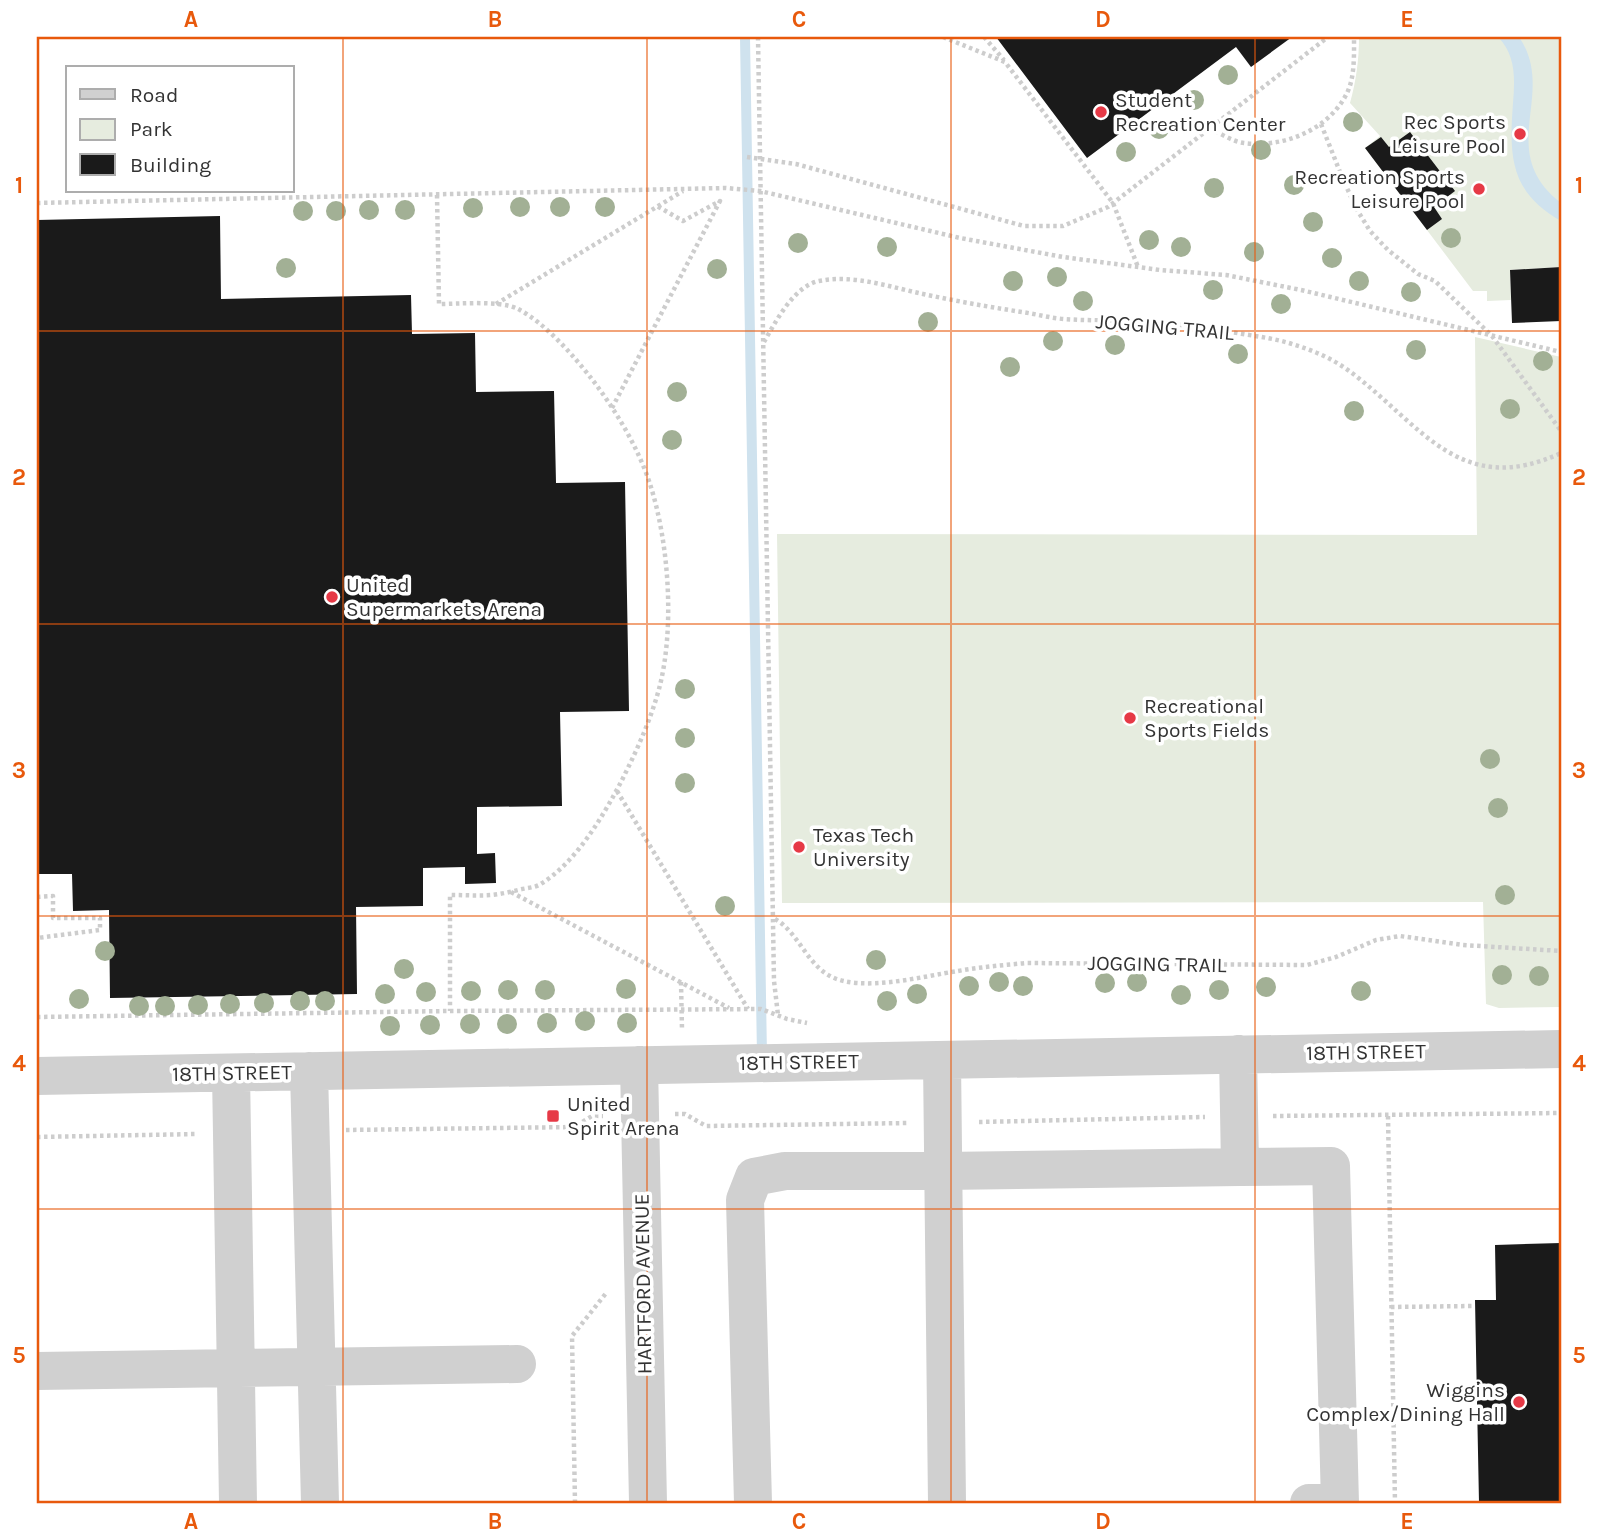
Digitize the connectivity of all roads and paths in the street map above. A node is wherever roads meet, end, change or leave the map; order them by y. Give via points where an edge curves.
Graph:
1 (758, 37) edge
2 (943, 37) edge
3 (984, 37) edge
4 (1328, 37) edge
5 (1354, 37) edge
6 (1004, 61) junction
7 (1321, 124) junction
8 (1209, 128) junction
9 (747, 157) dead end
10 (760, 158) junction
11 (687, 190) junction
12 (760, 191) junction
13 (437, 194) junction
14 (37, 203) edge
15 (1113, 203) junction
16 (657, 206) junction
17 (1138, 267) junction
18 (495, 304) junction
19 (1492, 336) junction
20 (763, 345) junction
21 (1561, 352) edge
22 (612, 408) junction
23 (1561, 430) edge
24 (1561, 453) edge
25 (616, 790) junction
26 (510, 892) junction
27 (37, 897) edge
28 (774, 918) junction
29 (37, 938) edge
30 (1561, 951) edge
31 (731, 1009) junction
32 (748, 1009) junction
33 (450, 1011) junction
34 (37, 1017) edge
35 (1561, 1049) edge
36 (1238, 1054) junction
37 (942, 1060) junction
38 (639, 1065) junction
39 (310, 1071) junction
40 (231, 1073) junction
41 (37, 1076) edge
42 (1561, 1113) edge
43 (640, 1115) junction
44 (1388, 1115) junction
45 (1239, 1116) junction
46 (942, 1123) junction
47 (311, 1131) junction
48 (232, 1133) junction
49 (37, 1137) edge
50 (1240, 1167) junction
51 (942, 1171) junction
52 (607, 1291) dead end
53 (1472, 1306) dead end
54 (1391, 1307) junction
55 (517, 1364) dead end
56 (317, 1366) junction
57 (236, 1367) junction
58 (37, 1371) edge
59 (238, 1503) edge
60 (320, 1503) edge
61 (575, 1503) edge
62 (648, 1503) edge
63 (752, 1503) edge
64 (947, 1503) edge
65 (1308, 1503) edge
66 (1395, 1503) edge

1 - 10 path
2 - 6 path
3 - 6 path
4 - 8 path
5 - 7 path via 1347,95
6 - 15 path
7 - 8 path via 1297,137 1268,144 1241,143
7 - 19 path via 1370,231 1418,274 1435,281
8 - 15 path
9 - 10 path
10 - 12 path
10 - 15 path via 1024,226 1063,226
11 - 12 path
11 - 13 path
11 - 16 path
12 - 17 path via 960,238
12 - 20 path
13 - 14 path
13 - 18 path via 439,304
15 - 17 path
16 - 18 path
16 - 22 path via 683,221 720,201
17 - 19 path via 1226,275
18 - 22 path via 516,307 534,319 572,354
19 - 21 path
19 - 23 path
20 - 24 path, JOGGING TRAIL via 805,285 828,279 868,282 1060,318 1170,323 1282,341 1343,367 1436,445 1472,464 1518,466
20 - 28 path
22 - 25 path via 626,428 650,484 666,552 668,611 659,689 640,744
25 - 26 path via 589,836 561,868 537,886
25 - 32 path
26 - 31 path
26 - 33 path via 450,895
27 - 29 path via 53,896 53,918 100,918 100,930
28 - 30 path, JOGGING TRAIL via 822,971 856,984 1027,963 1307,965 1400,936
28 - 32 path via 778,1015
31 - 32 path
31 - 33 path
33 - 34 path
35 - 36 street, 18TH STREET
36 - 37 street, 18TH STREET
36 - 45 street
37 - 38 street, 18TH STREET
37 - 46 street
38 - 39 street, 18TH STREET
38 - 43 street, HARTFORD AVENUE
39 - 40 street, 18TH STREET
39 - 47 street
40 - 41 street, 18TH STREET
40 - 48 street
42 - 44 path
43 - 46 path via 685,1114 706,1126
43 - 47 path via 592,1116 574,1127
43 - 62 street, HARTFORD AVENUE
44 - 45 path
44 - 54 path
45 - 46 path
45 - 50 street
46 - 51 street
47 - 56 street
48 - 49 path
48 - 57 street
50 - 51 street
50 - 65 street via 1331,1166 1339,1503
51 - 63 street via 785,1171 754,1177 745,1200
51 - 64 street
52 - 61 path via 572,1336
53 - 54 path
54 - 66 path
55 - 56 street
56 - 57 street
56 - 60 street
57 - 58 street
57 - 59 street

